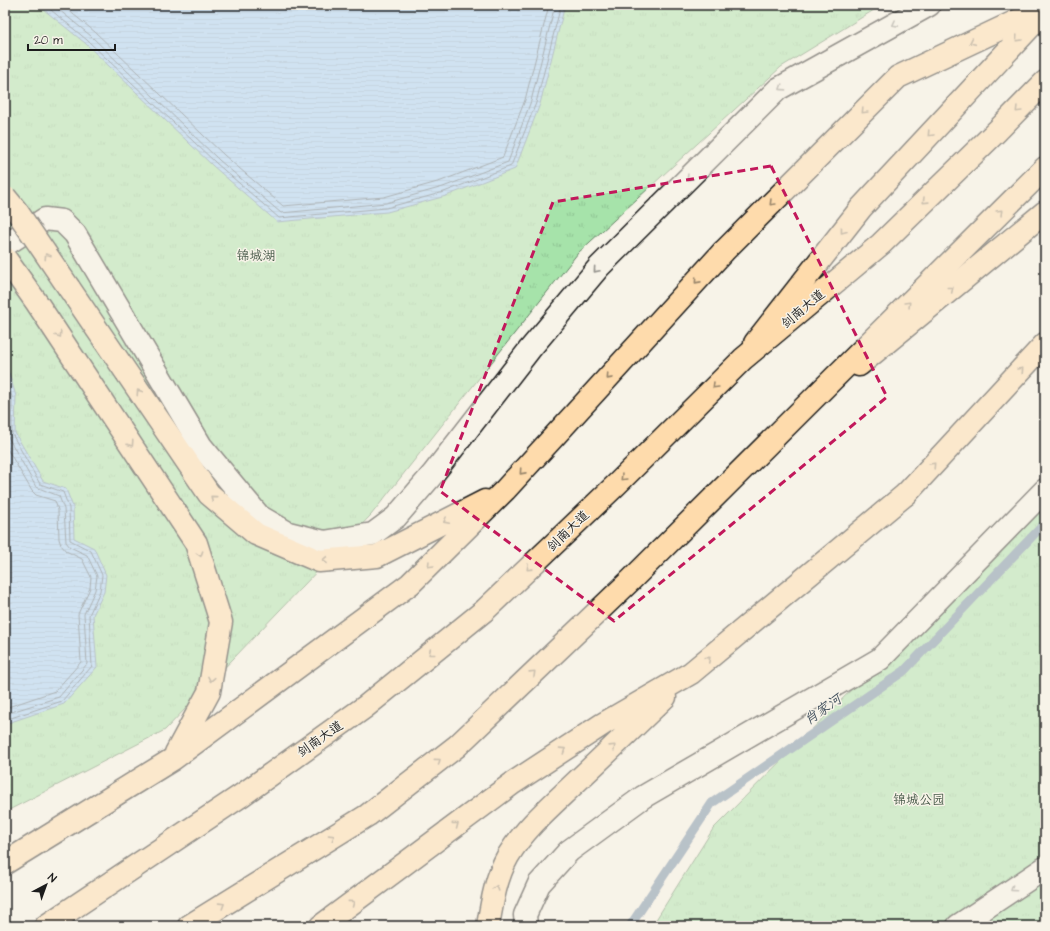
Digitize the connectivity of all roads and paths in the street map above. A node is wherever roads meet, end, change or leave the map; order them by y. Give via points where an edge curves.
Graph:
1 (929, 5) edge
2 (1045, 8) edge
3 (1045, 11) edge
4 (1045, 82) edge
5 (1045, 168) edge
6 (5, 197) edge
7 (1045, 212) edge
8 (5, 245) edge
9 (5, 258) edge
10 (1045, 344) edge
11 (743, 359) junction
12 (791, 420) junction
13 (505, 490) junction
14 (1045, 490) edge
15 (691, 673) junction
16 (173, 759) junction
17 (5, 863) edge
18 (1045, 868) edge
19 (46, 926) edge
20 (189, 926) edge
21 (321, 926) edge
22 (488, 926) edge
23 (526, 926) edge
24 (958, 926) edge

1 -> 8 street via 778,90 599,267 530,349 433,474 396,517 373,534 324,542 288,533 260,516 201,446 75,234 62,221 45,219
2 -> 13 main road via 898,77 723,252
3 -> 11 main road via 861,208
4 -> 11 main road, 剑南大道 via 881,244
12 -> 5 main road
13 -> 6 main road, bridge via 377,556 319,561 256,534 209,494
12 -> 7 main road
9 -> 16 main road via 196,543 222,622 209,692
15 -> 10 main road via 906,494
11 -> 19 main road, 剑南大道 via 485,610 365,707 242,795
20 -> 12 main road via 368,815 457,746 631,580
13 -> 16 main road via 410,584
14 - 23 street via 880,659 643,797 569,851 539,884 525,915
21 -> 15 main road via 512,784 603,724
22 -> 15 main road via 498,879 508,856 522,836
16 - 17 main road
18 -> 24 street

